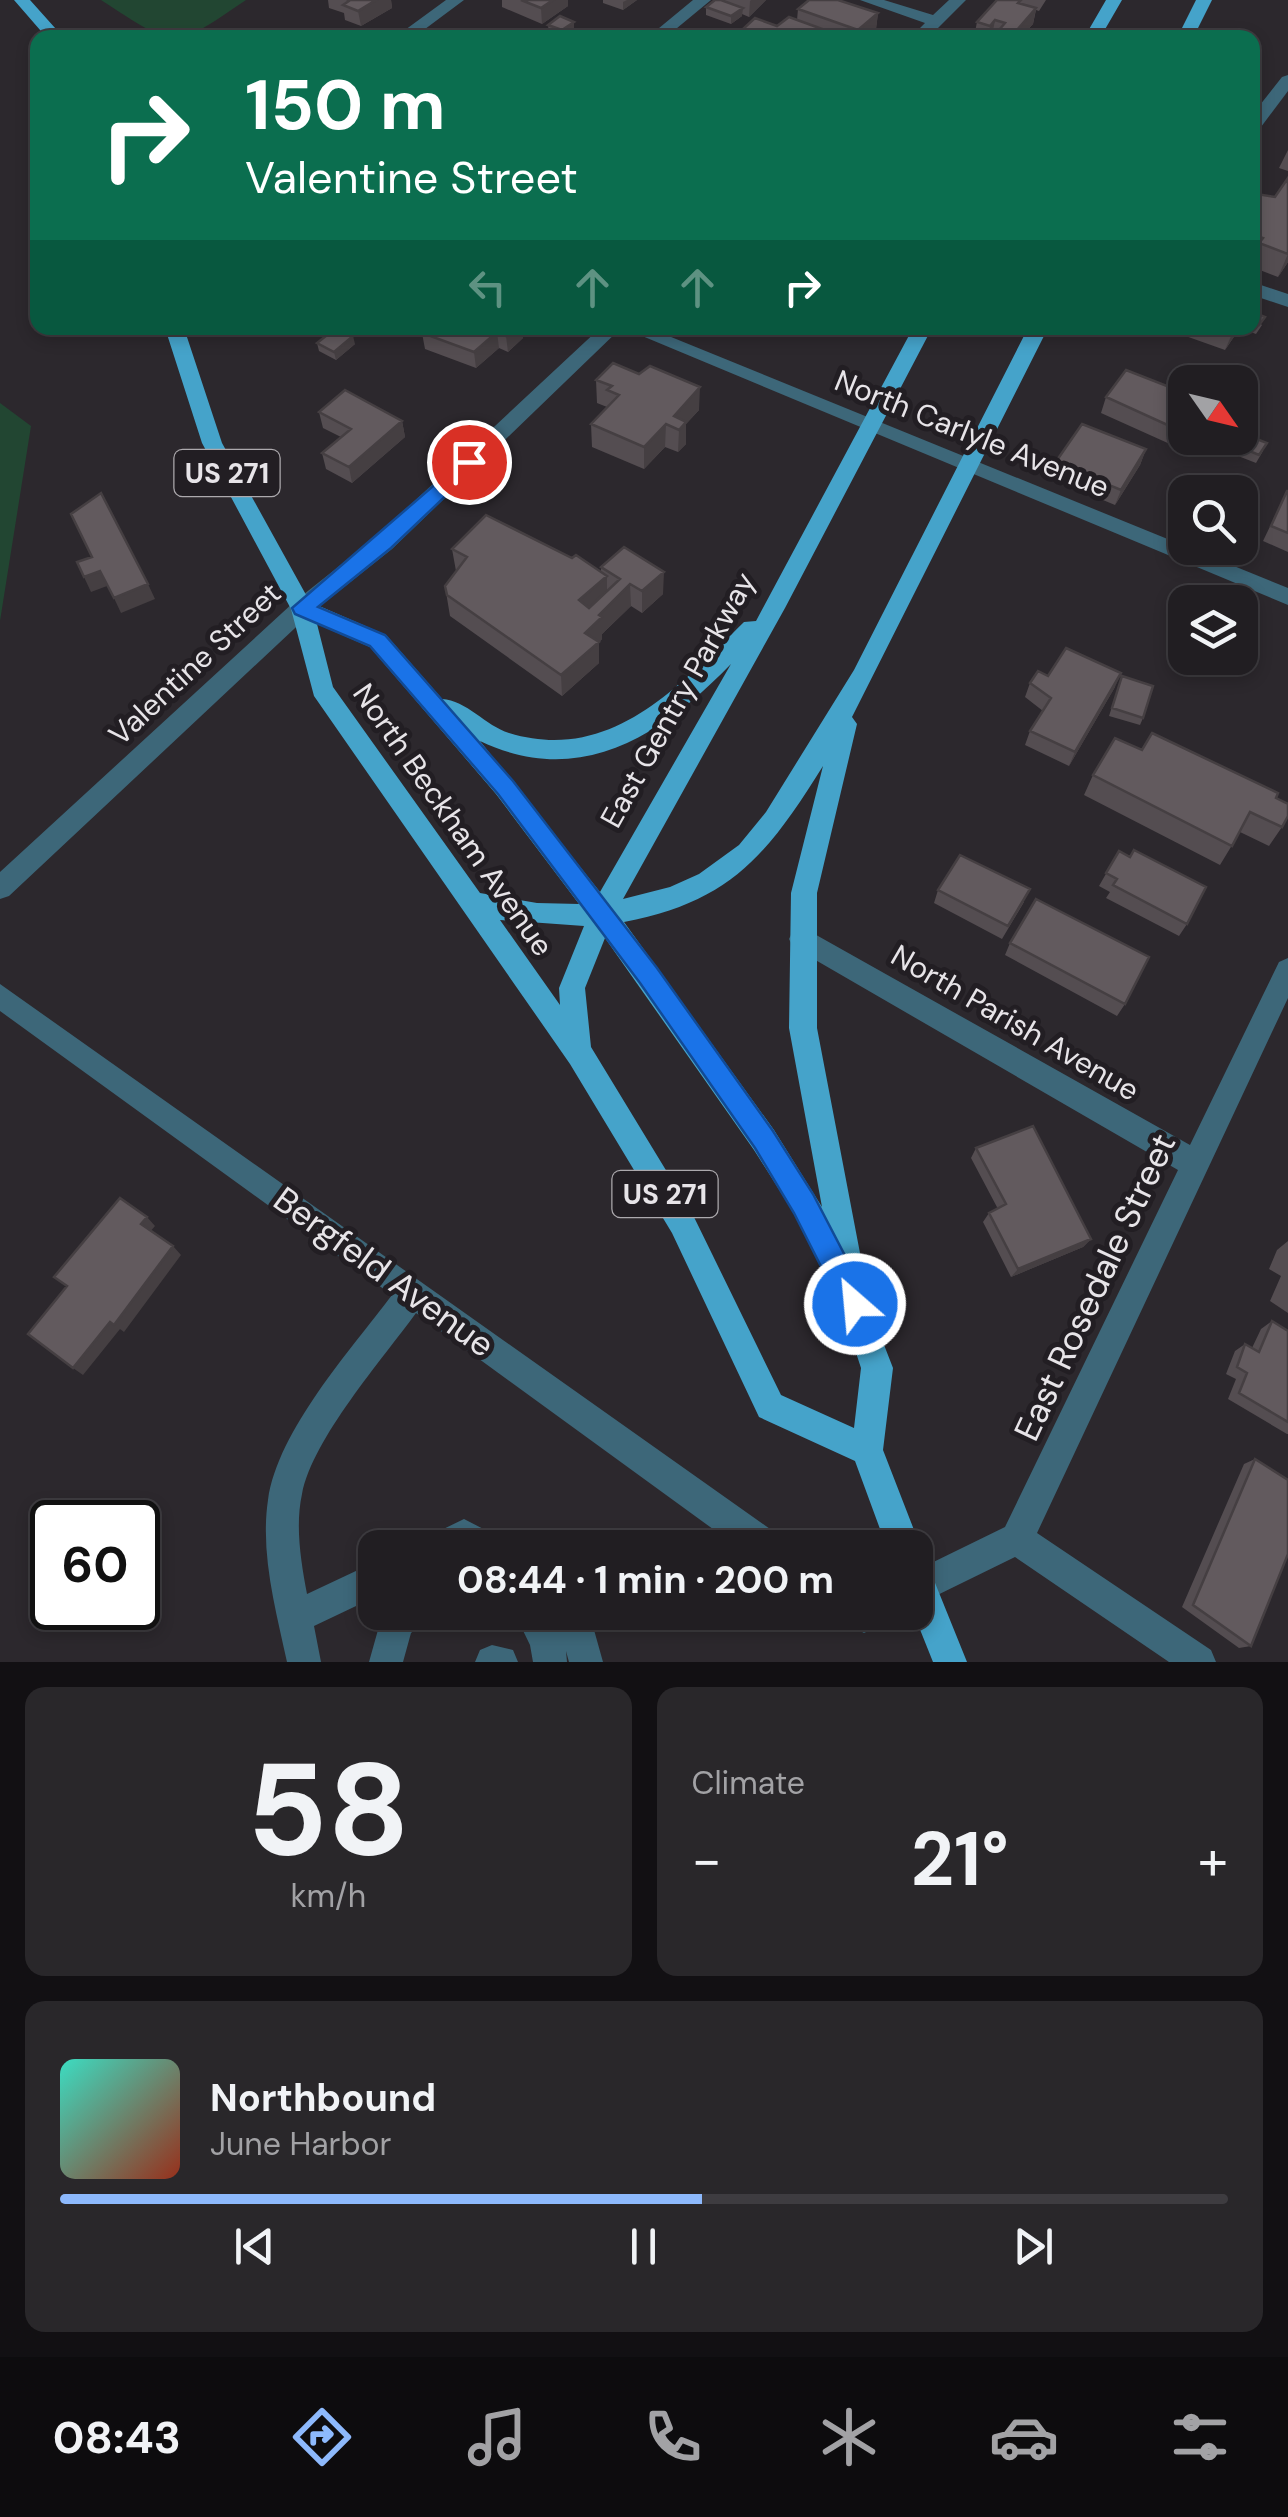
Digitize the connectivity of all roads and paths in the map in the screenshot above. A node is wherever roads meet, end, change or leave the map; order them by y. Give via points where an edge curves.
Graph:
1 (22, 0) edge
2 (456, 0) edge
3 (703, 0) edge
4 (868, 0) edge
5 (958, 0) edge
6 (1114, 0) edge
7 (1204, 0) edge
8 (935, 21) junction
9 (49, 30) edge
10 (413, 30) edge
11 (666, 30) edge
12 (926, 30) edge
13 (1097, 30) edge
14 (1189, 30) edge
15 (1288, 80) edge
16 (1260, 117) edge
17 (1260, 291) edge
18 (1288, 301) edge
19 (176, 335) edge
20 (604, 335) edge
21 (650, 335) edge
22 (919, 335) edge
23 (1034, 335) edge
24 (869, 424) junction
25 (966, 464) junction
26 (1288, 597) edge
27 (302, 608) junction
28 (774, 608) junction
29 (419, 691) junction
30 (850, 704) junction
31 (0, 888) edge
32 (469, 902) junction
33 (602, 913) junction
34 (802, 938) junction
35 (1288, 970) edge
36 (0, 996) edge
37 (580, 1055) junction
38 (1195, 1164) junction
39 (412, 1292) junction
40 (855, 1304) junction
41 (867, 1450) junction
42 (743, 1530) edge
43 (897, 1530) edge
44 (1017, 1539) junction
45 (933, 1576) edge
46 (358, 1587) edge
47 (295, 1618) junction
48 (933, 1623) edge
49 (394, 1630) edge
50 (541, 1630) edge
51 (577, 1630) edge
52 (304, 1662) edge
53 (386, 1662) edge
54 (492, 1662) edge
55 (502, 1662) edge
56 (550, 1662) edge
57 (586, 1662) edge
58 (950, 1662) edge
59 (1199, 1662) edge

1 - 9 main road
2 - 10 street
3 - 11 street
4 - 8 street
5 - 8 street
6 - 13 main road
7 - 14 main road
8 - 12 street
15 - 16 street
17 - 18 street
19 - 27 main road, North Beckham Avenue / US 271 via 212,444
20 - 27 street, Valentine Street via 384,543
21 - 24 street, North Carlyle Avenue
22 - 24 main road, East Gentry Parkway
23 - 25 main road
24 - 25 street, North Carlyle Avenue
24 - 28 main road, East Gentry Parkway
25 - 26 street, North Carlyle Avenue
25 - 30 main road
27 - 29 main road, North Beckham Avenue via 378,641
27 - 31 street, Valentine Street
27 - 32 main road, North Beckham Avenue / US 271 via 322,690
28 - 29 main road via 650,724 610,744 514,744
28 - 33 main road, East Gentry Parkway
29 - 33 main road, North Beckham Avenue via 506,788
30 - 33 main road via 778,814 736,862 654,903
30 - 34 main road via 812,852
32 - 33 main road via 541,917
32 - 37 main road, North Beckham Avenue / US 271
33 - 37 main road, East Gentry Parkway via 572,988
33 - 40 main road, North Beckham Avenue via 764,1140
34 - 38 street, North Parish Avenue
34 - 40 main road via 803,1028
35 - 38 street, East Rosedale Street
36 - 39 street, Bergfeld Avenue
37 - 41 main road, US 271 via 682,1223 770,1406
38 - 44 street, East Rosedale Street
39 - 42 street, Bergfeld Avenue
39 - 47 street via 312,1434 286,1492 284,1562
40 - 41 main road via 877,1368
41 - 43 main road
44 - 45 street
44 - 59 street
46 - 47 street
47 - 52 street
48 - 58 main road
49 - 53 street
50 - 56 street
51 - 57 street
54 - 55 street

